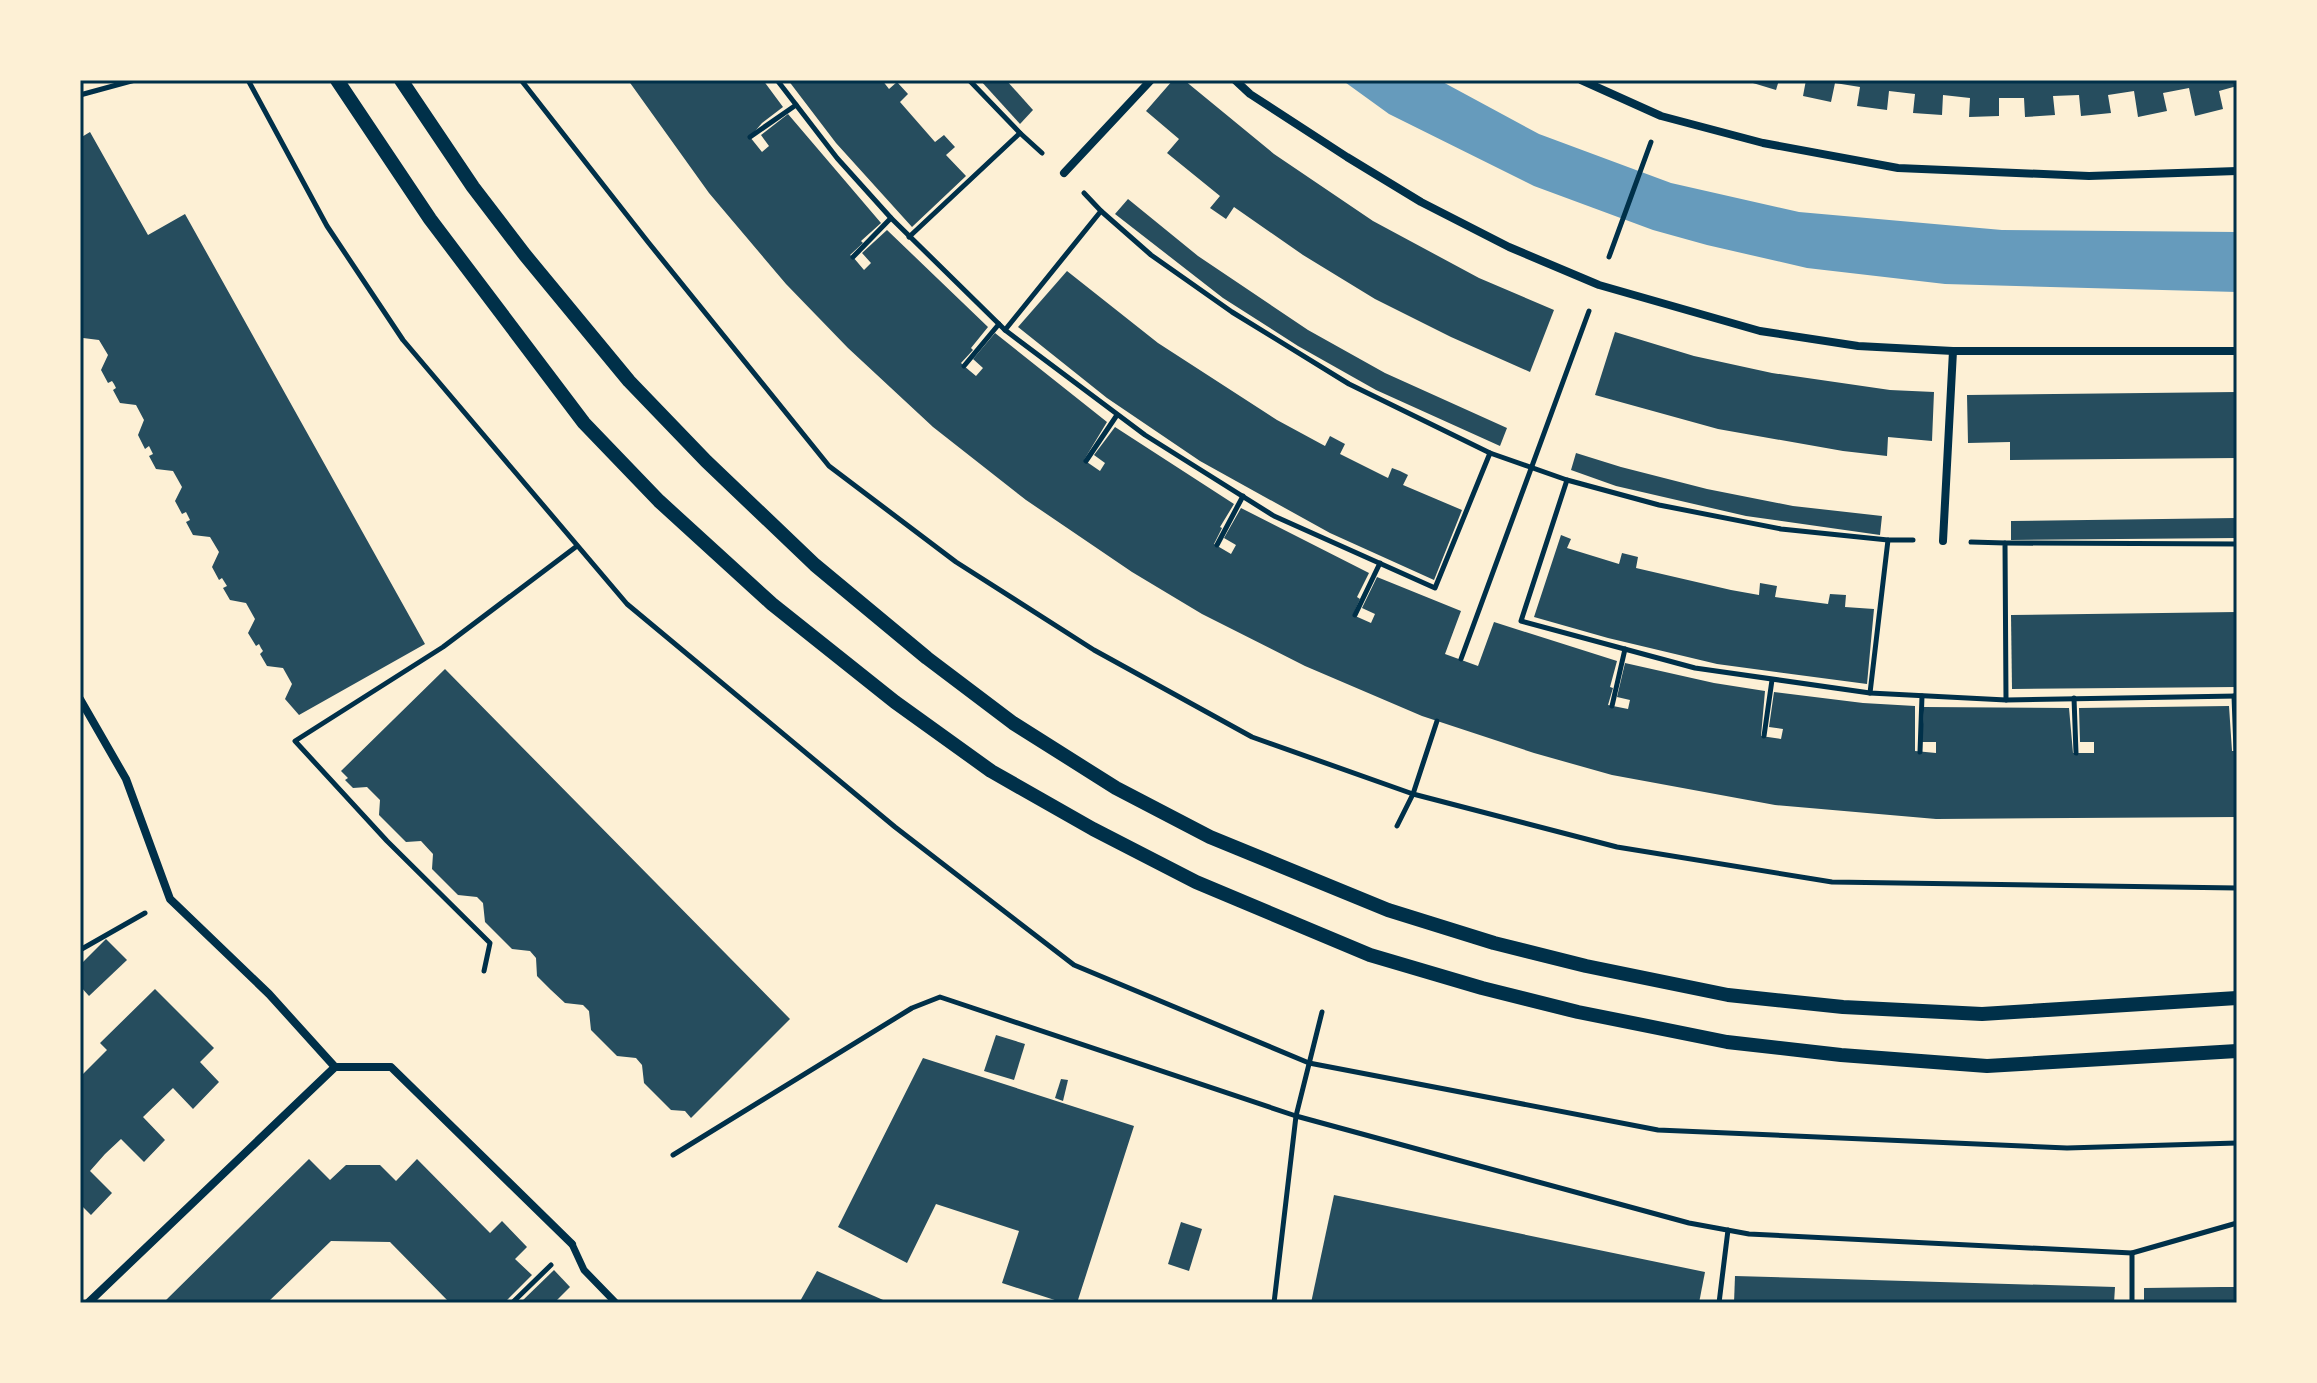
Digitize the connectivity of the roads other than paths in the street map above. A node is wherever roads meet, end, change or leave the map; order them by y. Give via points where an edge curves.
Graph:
1 (337, 80) edge
2 (401, 80) edge
3 (1151, 80) edge
4 (1235, 80) edge
5 (1581, 80) edge
6 (2237, 171) edge
7 (1064, 173) road end
8 (1953, 351) junction
9 (2237, 351) edge
10 (1943, 541) road end
11 (80, 699) edge
12 (2237, 998) edge
13 (2237, 1051) edge
14 (335, 1067) junction
15 (572, 1244) joint
16 (88, 1303) edge
17 (616, 1303) edge

1 - 13 street via 430,219 584,423 659,501 772,604 991,771 1183,875 1370,955 1578,1012 1727,1042 1987,1066
2 - 12 street via 473,187 629,381 815,565 1013,723 1116,788 1197,830 1388,910 1494,943 1728,995 1982,1014
3 - 7 street
4 - 8 street via 1421,202 1599,285 1760,331 1858,346
5 - 6 street via 1661,116 1763,143 1898,168 2089,176
8 - 9 street
8 - 10 street
11 - 14 street via 126,779 170,899 269,994
14 - 15 street via 391,1067
14 - 16 street
15 - 17 street via 584,1270

